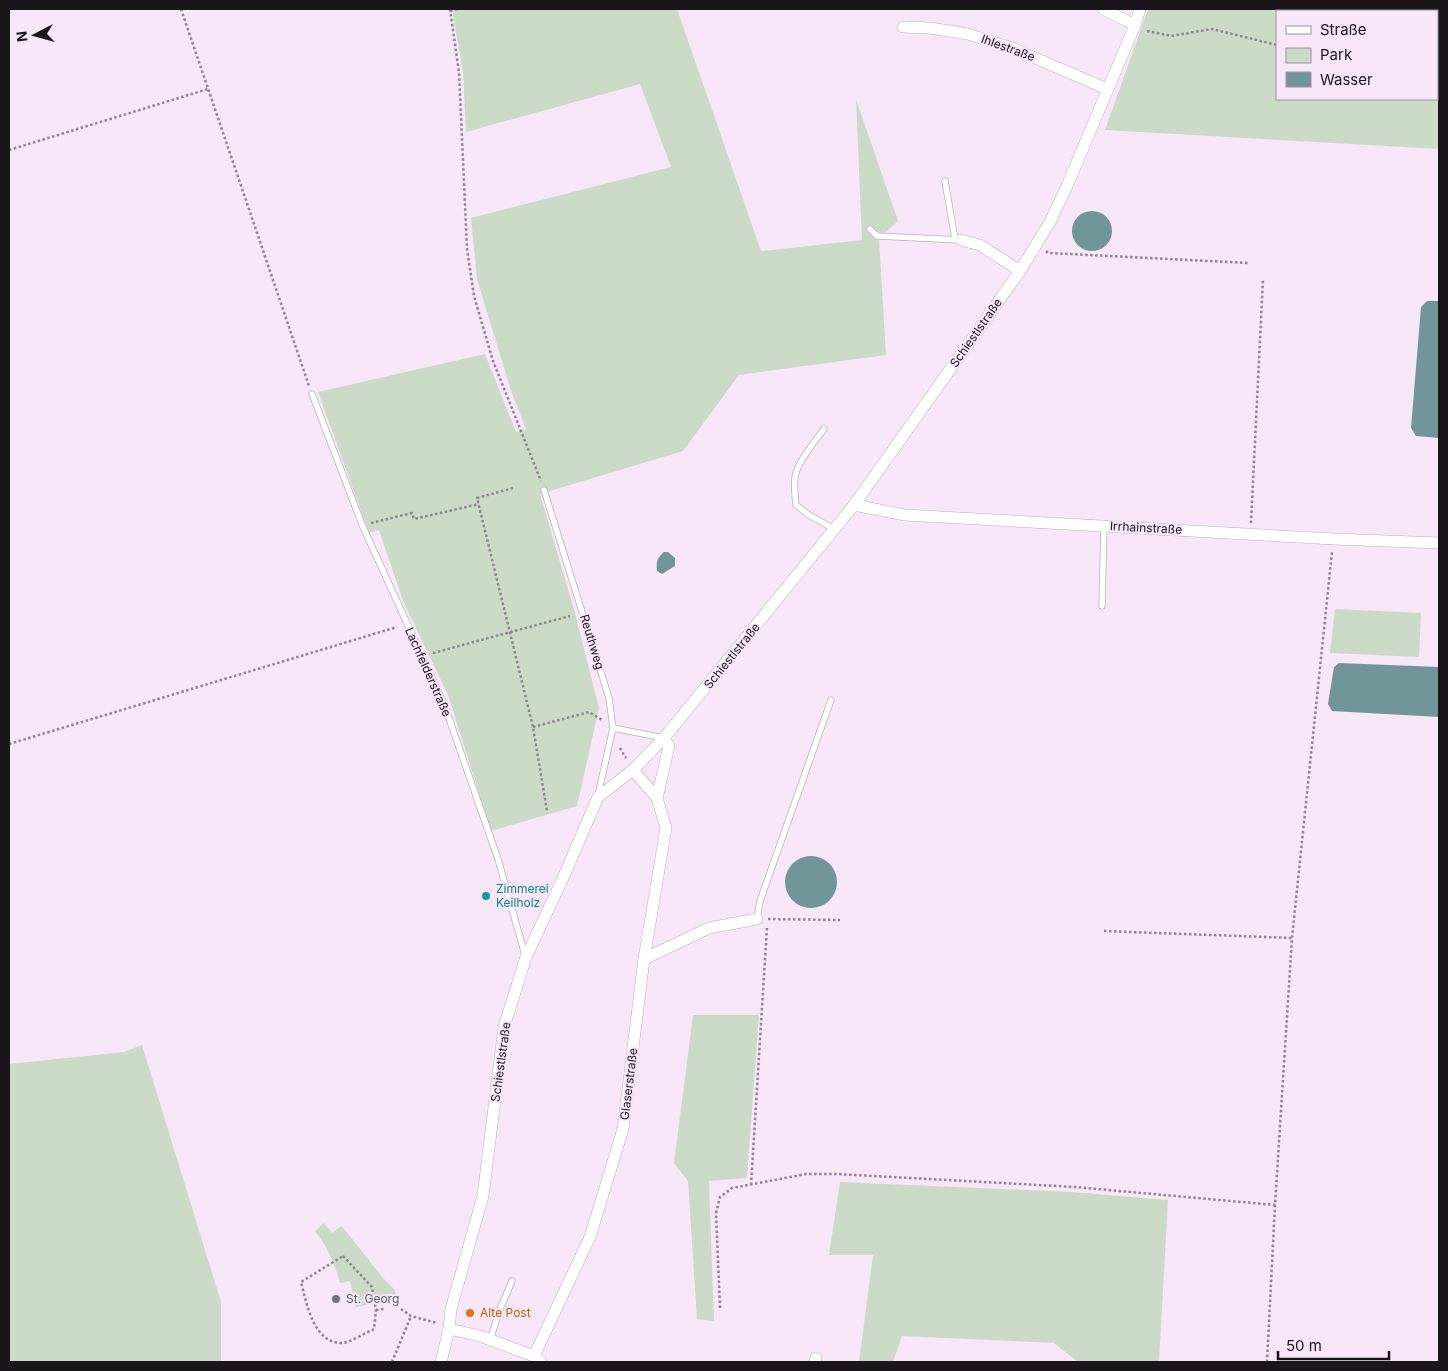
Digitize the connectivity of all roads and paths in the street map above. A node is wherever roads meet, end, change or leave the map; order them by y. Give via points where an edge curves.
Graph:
1 (181, 9) edge
2 (457, 9) edge
3 (1103, 9) edge
4 (1140, 9) edge
5 (450, 10) edge
6 (1135, 25) junction
7 (903, 27) dead end
8 (1276, 45) edge
9 (208, 89) junction
10 (1107, 89) junction
11 (9, 150) edge
12 (945, 181) dead end
13 (870, 230) dead end
14 (958, 240) junction
15 (1038, 243) junction
16 (1248, 263) dead end
17 (1020, 271) junction
18 (1263, 280) dead end
19 (312, 394) joint
20 (824, 429) dead end
21 (513, 488) dead end
22 (544, 490) joint
23 (479, 504) junction
24 (854, 506) junction
25 (362, 525) junction
26 (1104, 526) junction
27 (835, 529) junction
28 (1250, 534) junction
29 (1334, 540) junction
30 (1439, 543) edge
31 (1102, 606) dead end
32 (570, 616) dead end
33 (408, 624) junction
34 (510, 632) junction
35 (433, 653) dead end
36 (831, 700) dead end
37 (533, 727) junction
38 (613, 728) junction
39 (612, 736) junction
40 (664, 738) junction
41 (9, 744) edge
42 (633, 770) junction
43 (598, 797) junction
44 (657, 798) junction
45 (547, 811) dead end
46 (762, 919) junction
47 (840, 920) dead end
48 (1104, 931) dead end
49 (1292, 938) junction
50 (526, 957) junction
51 (644, 959) junction
52 (751, 1185) junction
53 (1275, 1205) junction
54 (512, 1281) dead end
55 (720, 1308) dead end
56 (384, 1309) dead end
57 (401, 1309) dead end
58 (376, 1310) junction
59 (411, 1316) junction
60 (449, 1329) junction
61 (490, 1340) junction
62 (537, 1359) edge
63 (392, 1362) edge
64 (441, 1362) edge
65 (1268, 1362) edge

1 - 9 path
2 - 5 path
3 - 6 street
4 - 6 street, Schiestlstraße
5 - 22 path via 459,72 467,249 474,296 493,361
6 - 8 path via 1172,36 1212,28
6 - 10 street, Schiestlstraße
7 - 10 street, Ihlestraße via 968,34 1012,48
9 - 11 path
9 - 19 path
10 - 15 street, Schiestlstraße via 1067,186
12 - 14 lane
13 - 14 lane via 877,236
14 - 17 street via 980,245
15 - 16 path via 1048,253
15 - 17 street, Schiestlstraße
17 - 24 street, Schiestlstraße
18 - 28 path
19 - 25 lane, Lachfelderstraße
20 - 27 lane via 795,474 796,505 809,516
21 - 23 path via 477,498
22 - 38 lane, Reuthweg via 609,698
23 - 25 path via 414,519 412,513
23 - 34 path
24 - 26 street, Irrhainstraße via 905,515
24 - 27 street, Schiestlstraße
25 - 33 lane, Lachfelderstraße
26 - 28 street, Irrhainstraße
26 - 31 lane
27 - 40 street, Schiestlstraße
28 - 29 street, Irrhainstraße
29 - 30 street, Irrhainstraße
29 - 49 path
32 - 34 path
33 - 41 path
33 - 50 lane, Lachfelderstraße via 444,704 498,859
34 - 35 path
34 - 37 path
36 - 46 lane via 760,901
37 - 38 path via 589,712
37 - 45 path
38 - 39 lane, Reuthweg
38 - 40 lane
39 - 42 path
39 - 43 lane, Reuthweg
40 - 42 street, Schiestlstraße
40 - 44 street, Glaserstraße via 669,746
42 - 43 street, Schiestlstraße
42 - 44 street, Glaserstraße
43 - 50 street, Schiestlstraße
44 - 51 street, Glaserstraße via 666,828
46 - 47 path
46 - 51 street via 709,928
46 - 52 path
48 - 49 path
49 - 53 path
50 - 60 street, Schiestlstraße via 504,1027 483,1196 451,1309
51 - 62 street, Glaserstraße via 624,1129 590,1237
52 - 53 path via 806,1174 838,1174 1075,1187
52 - 55 path via 732,1188 720,1197 716,1213
53 - 65 path
54 - 61 lane
56 - 58 path
57 - 59 path
58 - 58 path via 372,1287 343,1256 300,1282 315,1327 328,1340 343,1344 374,1329
59 - 60 path
59 - 63 path
60 - 61 street
60 - 64 street, Schiestlstraße
61 - 62 street

